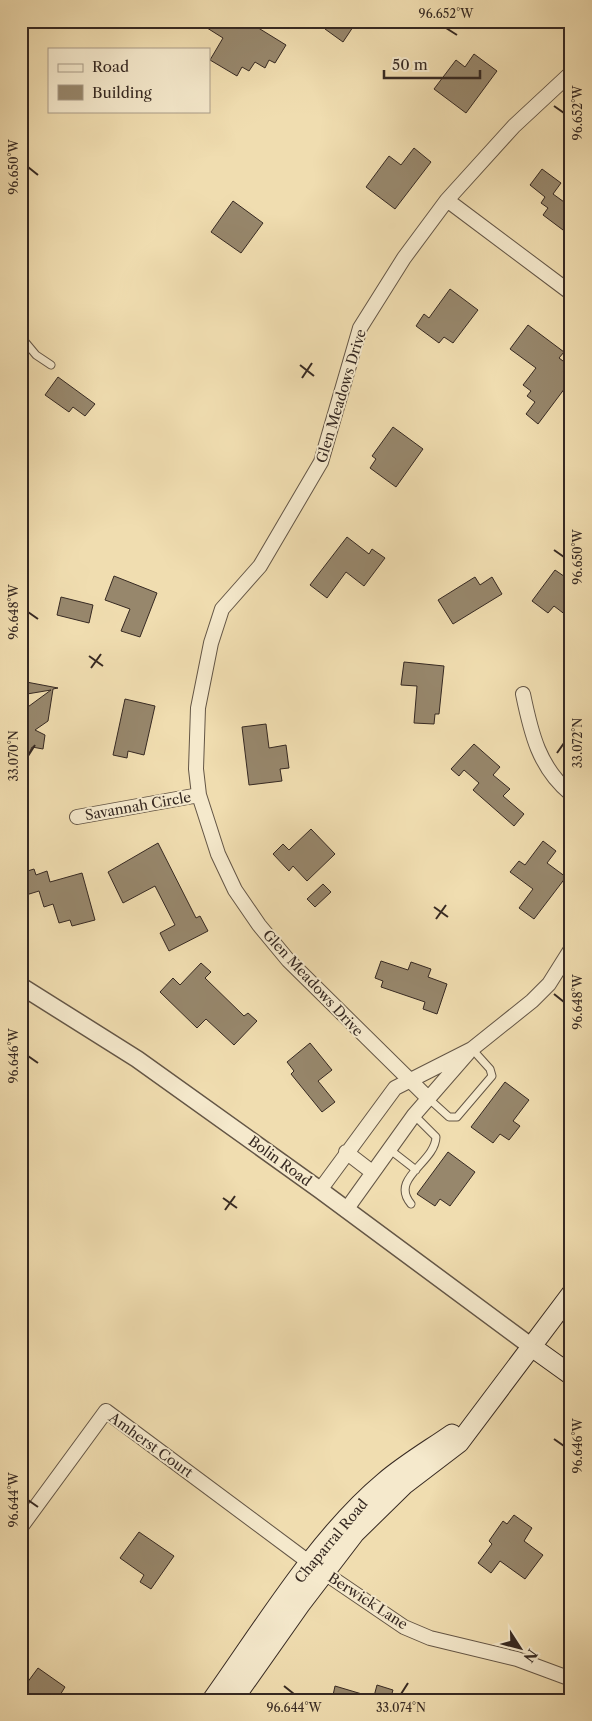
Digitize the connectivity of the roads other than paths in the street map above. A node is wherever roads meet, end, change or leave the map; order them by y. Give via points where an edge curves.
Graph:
1 (571, 73) edge
2 (447, 200) junction
3 (571, 293) edge
4 (21, 337) edge
5 (51, 365) dead end
6 (523, 694) dead end
7 (571, 794) edge
8 (199, 795) junction
9 (77, 817) dead end
10 (569, 954) edge
11 (21, 986) edge
12 (472, 1049) junction
13 (409, 1080) junction
14 (428, 1098) junction
15 (414, 1115) junction
16 (389, 1150) junction
17 (346, 1152) junction
18 (416, 1170) junction
19 (372, 1172) junction
20 (320, 1190) junction
21 (411, 1204) dead end
22 (346, 1210) junction
23 (571, 1294) edge
24 (532, 1347) junction
25 (571, 1375) edge
26 (21, 1527) edge
27 (317, 1568) junction
28 (571, 1679) edge
29 (212, 1700) edge
30 (233, 1700) edge

1 - 2 street, Glen Meadows Drive via 514,126
2 - 3 street
2 - 8 street, Glen Meadows Drive via 404,258 360,328 321,462 260,566 222,609 198,708 196,769
4 - 5 lane via 36,355
6 - 7 street via 530,729 543,763 550,775
8 - 9 street, Savannah Circle
8 - 13 street, Glen Meadows Drive via 226,873 254,918 305,979
10 - 12 street via 549,984 532,1001
11 - 20 street, Bolin Road via 137,1058
12 - 13 street
12 - 14 street
12 - 14 lane via 492,1076 480,1092 457,1117 449,1117
13 - 14 street, Glen Meadows Drive
13 - 17 street via 395,1088
14 - 15 street
15 - 16 street
15 - 18 lane via 436,1137 436,1145
16 - 18 lane
16 - 19 street
17 - 19 street
17 - 20 street
18 - 21 lane via 405,1182 404,1192
19 - 22 street
20 - 22 street, Bolin Road
22 - 24 street, Bolin Road
23 - 24 main road, Chaparral Road
24 - 25 main road
24 - 27 main road, Chaparral Road via 459,1443 404,1485
26 - 27 street, Amherst Court via 106,1411
27 - 28 street, Berwick Lane via 392,1620 417,1633 517,1659
27 - 29 main road, Chaparral Road
27 - 30 main road, Chaparral Road

